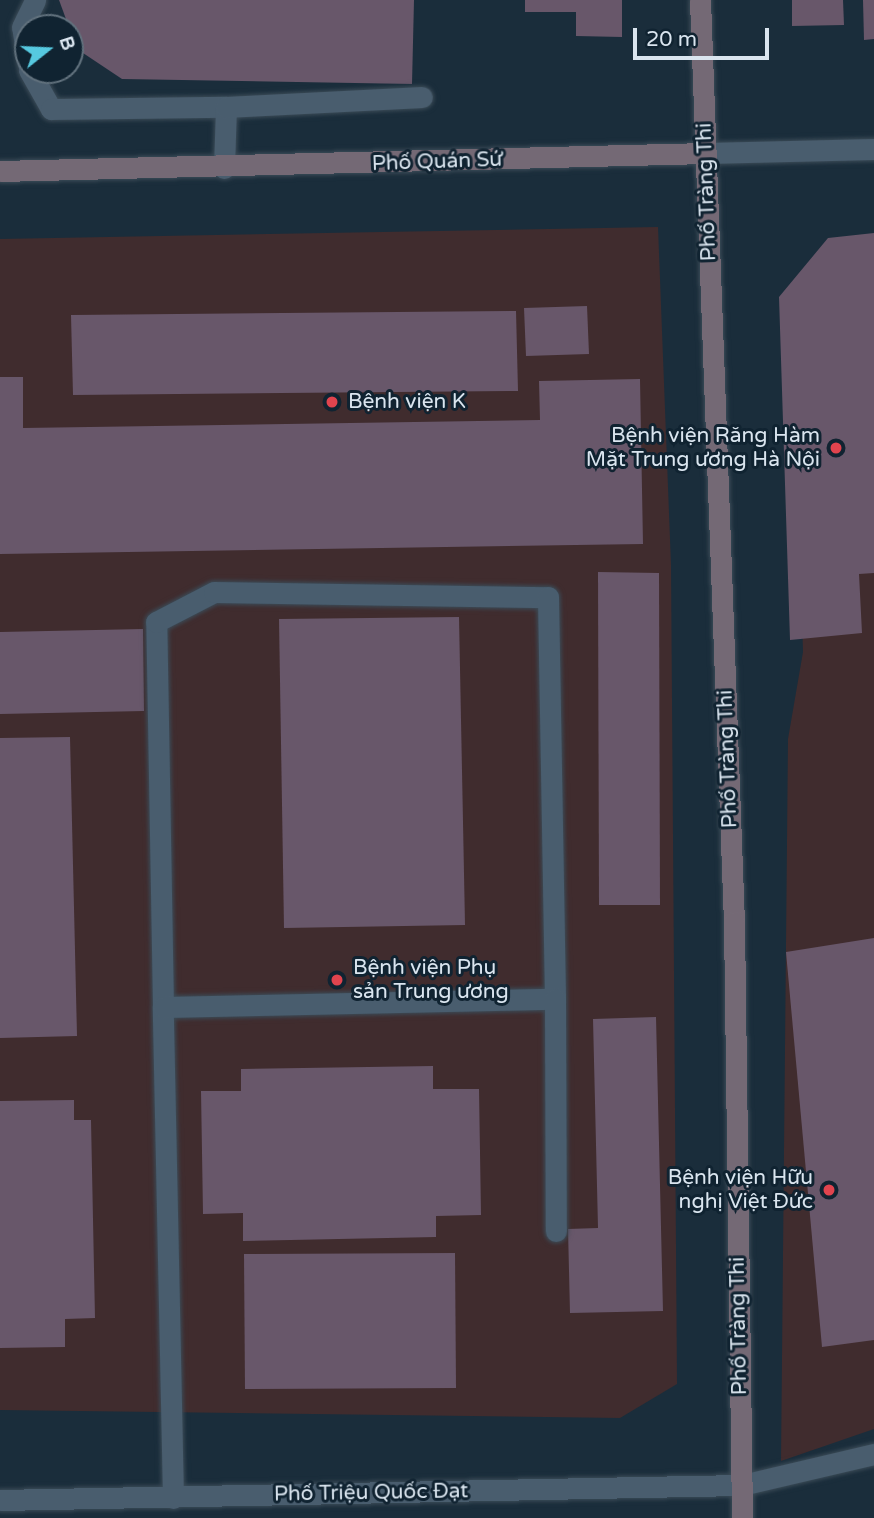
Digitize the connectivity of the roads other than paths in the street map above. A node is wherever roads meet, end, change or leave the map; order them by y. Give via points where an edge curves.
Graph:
1 (700, 0) edge
2 (37, 84) edge
3 (422, 97) dead end
4 (226, 107) junction
5 (874, 149) edge
6 (706, 153) junction
7 (224, 168) junction
8 (0, 171) edge
9 (555, 999) junction
10 (163, 1007) junction
11 (556, 1231) dead end
12 (874, 1454) edge
13 (742, 1485) junction
14 (173, 1498) junction
15 (0, 1500) edge
16 (742, 1518) edge

1 - 6 main road, Phố Tràng Thi
2 - 4 street via 51,110
3 - 4 street
4 - 7 street
5 - 6 street, Phố Quán Sứ
6 - 7 main road, Phố Quán Sứ
6 - 13 main road, Phố Tràng Thi via 734,922
7 - 8 main road, Phố Quán Sứ
9 - 10 street
9 - 10 street via 548,597 214,592 156,622
9 - 11 street
10 - 14 street
12 - 13 street, Phố Triệu Quốc Đạt
13 - 14 street, Phố Triệu Quốc Đạt
13 - 16 main road, Phố Tràng Thi
14 - 15 street, Phố Triệu Quốc Đạt

